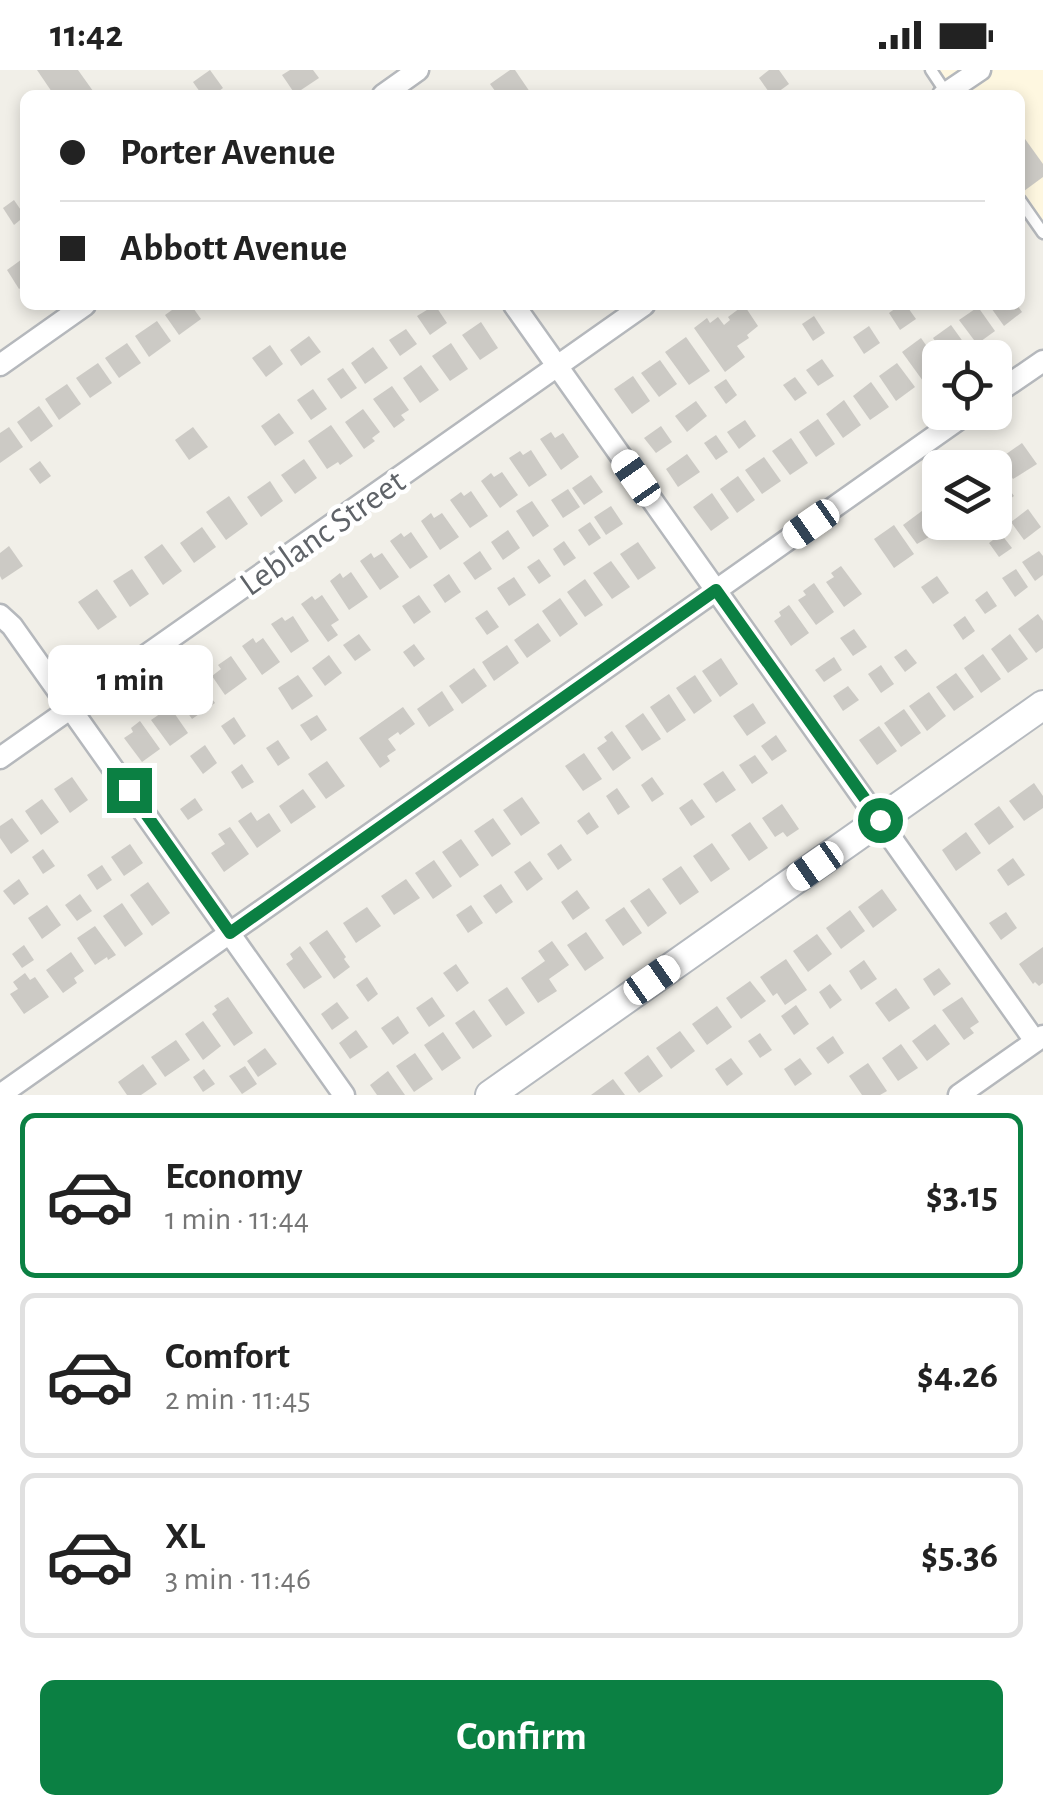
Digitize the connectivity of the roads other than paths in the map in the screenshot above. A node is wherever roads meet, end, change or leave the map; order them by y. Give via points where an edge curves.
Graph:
1 (418, 70) edge
2 (980, 70) edge
3 (390, 90) edge
4 (952, 90) edge
5 (1025, 207) edge
6 (1043, 233) edge
7 (78, 310) edge
8 (518, 310) edge
9 (637, 310) edge
10 (1043, 360) edge
11 (0, 365) edge
12 (557, 366) junction
13 (1012, 382) edge
14 (943, 430) edge
15 (716, 590) junction
16 (0, 615) edge
17 (1043, 705) edge
18 (71, 708) junction
19 (0, 758) edge
20 (880, 820) junction
21 (230, 933) junction
22 (1039, 1038) edge
23 (0, 1095) edge
24 (344, 1095) edge
25 (490, 1095) edge
26 (959, 1095) edge

1 - 3 street
2 - 4 street
5 - 6 lane
7 - 11 street
8 - 12 street
9 - 12 street, Leblanc Street
10 - 13 street
12 - 15 street
12 - 18 street, Leblanc Street
14 - 15 street
15 - 20 street
15 - 21 street
16 - 18 street
17 - 20 street
18 - 19 street, Leblanc Street
18 - 21 street
20 - 22 street
20 - 25 street
21 - 23 street
21 - 24 street
22 - 26 street

